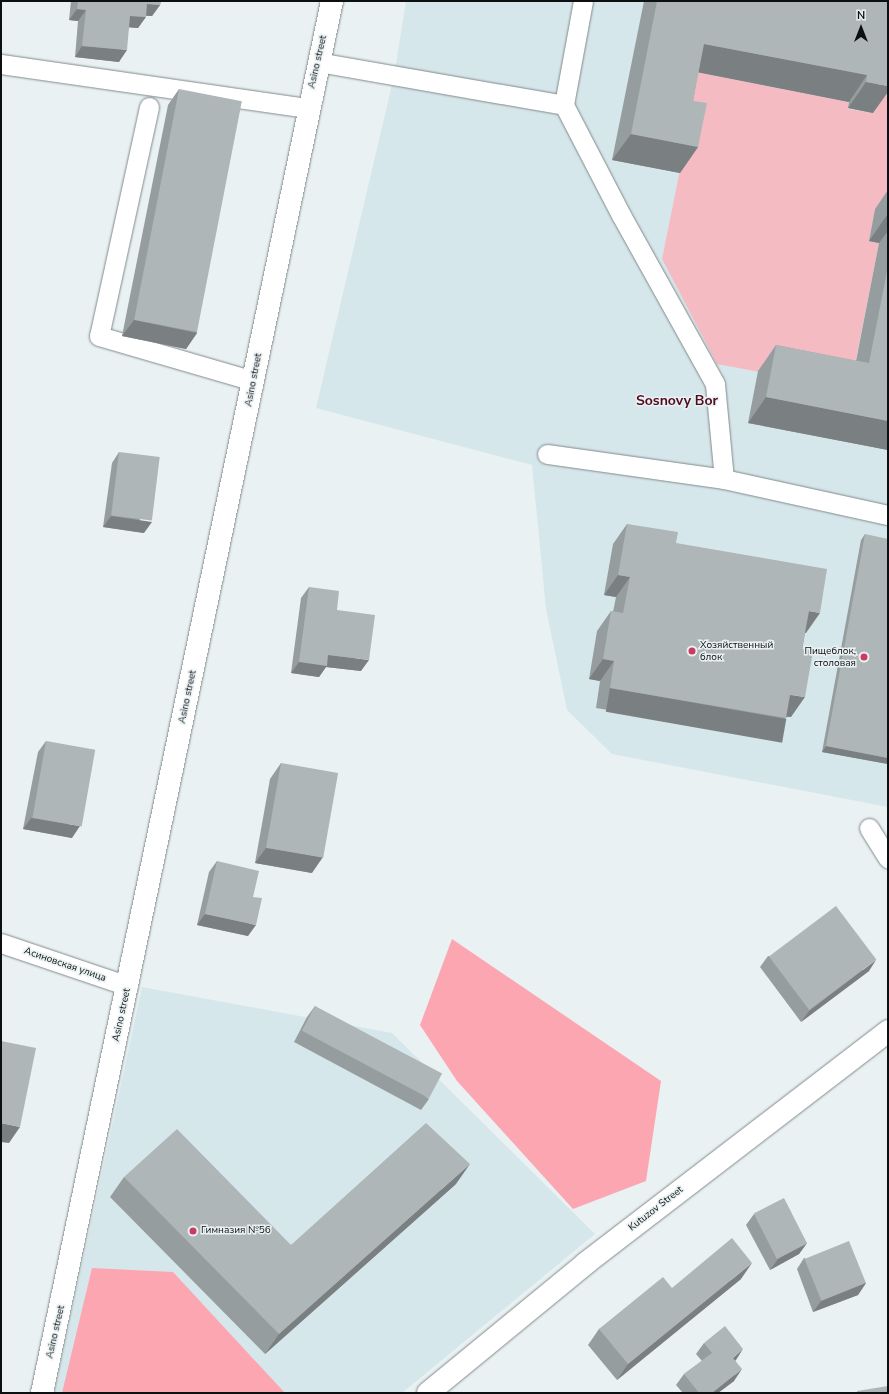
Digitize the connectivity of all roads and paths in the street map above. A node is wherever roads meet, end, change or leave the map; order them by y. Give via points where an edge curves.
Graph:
1 (332, 1) edge
2 (582, 1) edge
3 (318, 62) junction
4 (1, 64) edge
5 (564, 105) junction
6 (149, 107) dead end
7 (308, 108) junction
8 (254, 381) junction
9 (547, 454) dead end
10 (724, 479) junction
11 (888, 515) edge
12 (869, 828) dead end
13 (888, 859) edge
14 (1, 943) edge
15 (128, 986) junction
16 (888, 1031) edge
17 (42, 1393) edge
18 (428, 1393) edge

1 - 3 street, Asino street
2 - 5 lane
3 - 5 lane
3 - 7 street, Asino street
4 - 7 lane
5 - 10 lane via 621,215 715,384
6 - 8 lane via 99,336
7 - 8 street, Asino street
8 - 15 street, Asino street
9 - 10 lane
10 - 11 lane
12 - 13 lane
14 - 15 lane, Асиновская улица
15 - 17 street, Asino street
16 - 18 street, Kutuzov Street via 586,1263

